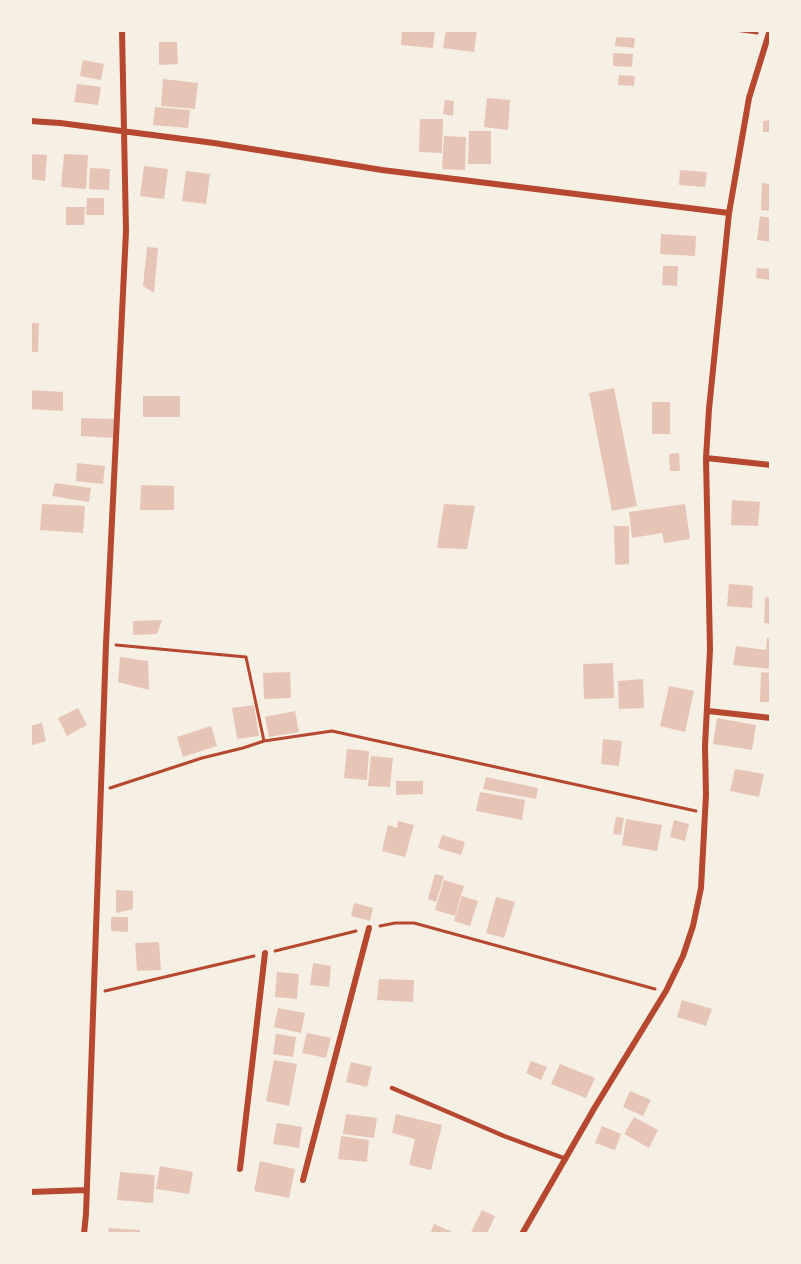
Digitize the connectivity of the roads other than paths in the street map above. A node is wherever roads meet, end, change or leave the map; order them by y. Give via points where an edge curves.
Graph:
1 (122, 30) edge
2 (769, 32) edge
3 (762, 54) junction
4 (771, 55) edge
5 (30, 121) edge
6 (124, 132) junction
7 (729, 213) junction
8 (706, 458) junction
9 (771, 465) edge
10 (708, 711) junction
11 (771, 718) edge
12 (369, 928) road end
13 (265, 953) road end
14 (392, 1088) dead end
15 (566, 1159) junction
16 (240, 1169) dead end
17 (303, 1180) dead end
18 (87, 1190) junction
19 (30, 1192) edge
20 (84, 1234) edge
21 (522, 1234) edge

1 - 6 street
2 - 3 street
3 - 4 street
3 - 7 street via 749,98
5 - 6 street
6 - 7 street via 382,170
6 - 18 street via 126,231 100,791
7 - 8 street
8 - 9 street
8 - 10 street
10 - 11 street
10 - 15 street via 701,888 693,926 666,991
12 - 17 street
13 - 16 street
14 - 15 lane
15 - 21 street
18 - 19 street
18 - 20 street

